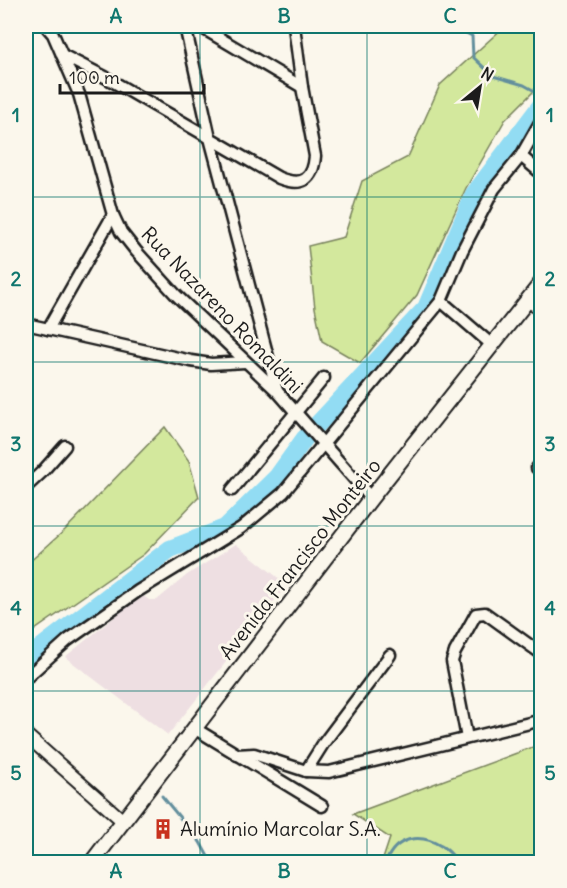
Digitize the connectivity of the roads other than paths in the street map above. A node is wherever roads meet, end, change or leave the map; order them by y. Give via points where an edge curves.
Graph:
1 (46, 26) edge
2 (185, 26) edge
3 (199, 26) edge
4 (294, 26) edge
5 (63, 55) junction
6 (302, 87) junction
7 (542, 119) edge
8 (210, 138) junction
9 (521, 156) junction
10 (542, 174) edge
11 (113, 215) junction
12 (542, 282) edge
13 (441, 301) junction
14 (526, 301) junction
15 (542, 310) edge
16 (26, 324) edge
17 (48, 329) junction
18 (492, 345) junction
19 (244, 362) junction
20 (324, 378) dead end
21 (278, 391) junction
22 (296, 413) junction
23 (324, 443) junction
24 (65, 446) dead end
25 (26, 487) edge
26 (232, 490) dead end
27 (371, 498) junction
28 (542, 654) edge
29 (390, 655) dead end
30 (26, 678) edge
31 (542, 720) edge
32 (194, 728) junction
33 (26, 735) edge
34 (467, 738) junction
35 (237, 755) junction
36 (306, 771) junction
37 (322, 806) dead end
38 (123, 821) junction
39 (92, 862) edge

1 - 5 street, Rua Nazareno Romaldini
2 - 8 street
3 - 6 street
4 - 6 street
5 - 8 street
5 - 11 street, Rua Nazareno Romaldini via 79,94
6 - 8 street via 315,156 311,172 301,182 279,178
7 - 9 street
8 - 21 street
9 - 10 street
9 - 13 street via 494,189
11 - 17 street
11 - 19 street, Rua Nazareno Romaldini via 121,232 176,296
12 - 14 main road, Avenida Francisco Monteiro
13 - 18 street
13 - 23 street
14 - 15 street
14 - 18 main road, Avenida Francisco Monteiro
16 - 17 street
17 - 19 street via 191,362
18 - 27 main road, Avenida Francisco Monteiro
19 - 21 street, Rua Nazareno Romaldini
20 - 22 street
21 - 22 street, Rua Nazareno Romaldini
22 - 23 street, Rua Nazareno Romaldini
22 - 26 street
23 - 27 street, Rua Nazareno Romaldini
23 - 30 street via 283,492 241,528 129,597 68,640
24 - 25 street
27 - 32 main road, Avenida Francisco Monteiro
28 - 34 street via 485,613 476,614 452,661
29 - 36 street
31 - 34 street
32 - 35 street
32 - 38 main road, Avenida Francisco Monteiro
33 - 38 street
34 - 36 street via 329,772
35 - 36 street via 254,754
35 - 37 street
38 - 39 main road, Avenida Francisco Monteiro

